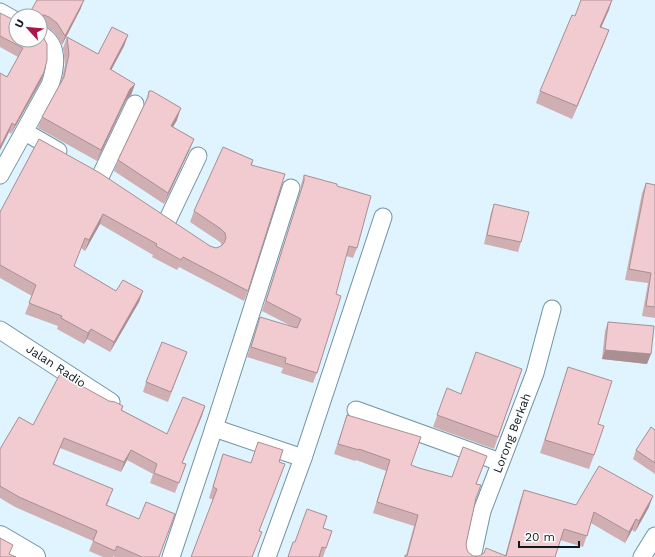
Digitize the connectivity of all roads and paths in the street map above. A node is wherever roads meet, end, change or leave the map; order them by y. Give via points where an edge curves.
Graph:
1 (48, 40) edge
2 (135, 104) dead end
3 (25, 132) junction
4 (198, 156) dead end
5 (1, 172) edge
6 (291, 188) dead end
7 (383, 217) dead end
8 (168, 219) edge
9 (552, 309) dead end
10 (0, 330) edge
11 (112, 402) edge
12 (356, 410) dead end
13 (214, 428) junction
14 (303, 458) junction
15 (500, 462) junction
16 (655, 536) edge
17 (0, 537) edge
18 (34, 557) edge
19 (171, 557) edge
20 (267, 557) edge
21 (472, 557) edge
22 (642, 557) edge

1 - 3 street via 56,55 55,71
2 - 3 street via 93,171
3 - 5 street
4 - 8 street
6 - 13 street
7 - 14 street
9 - 15 street, Lorong Berkah via 535,373
10 - 11 street, Jalan Radio
12 - 15 street
13 - 14 street
13 - 19 street
14 - 20 street
15 - 21 street, Lorong Berkah via 482,511
16 - 22 street
17 - 18 street

